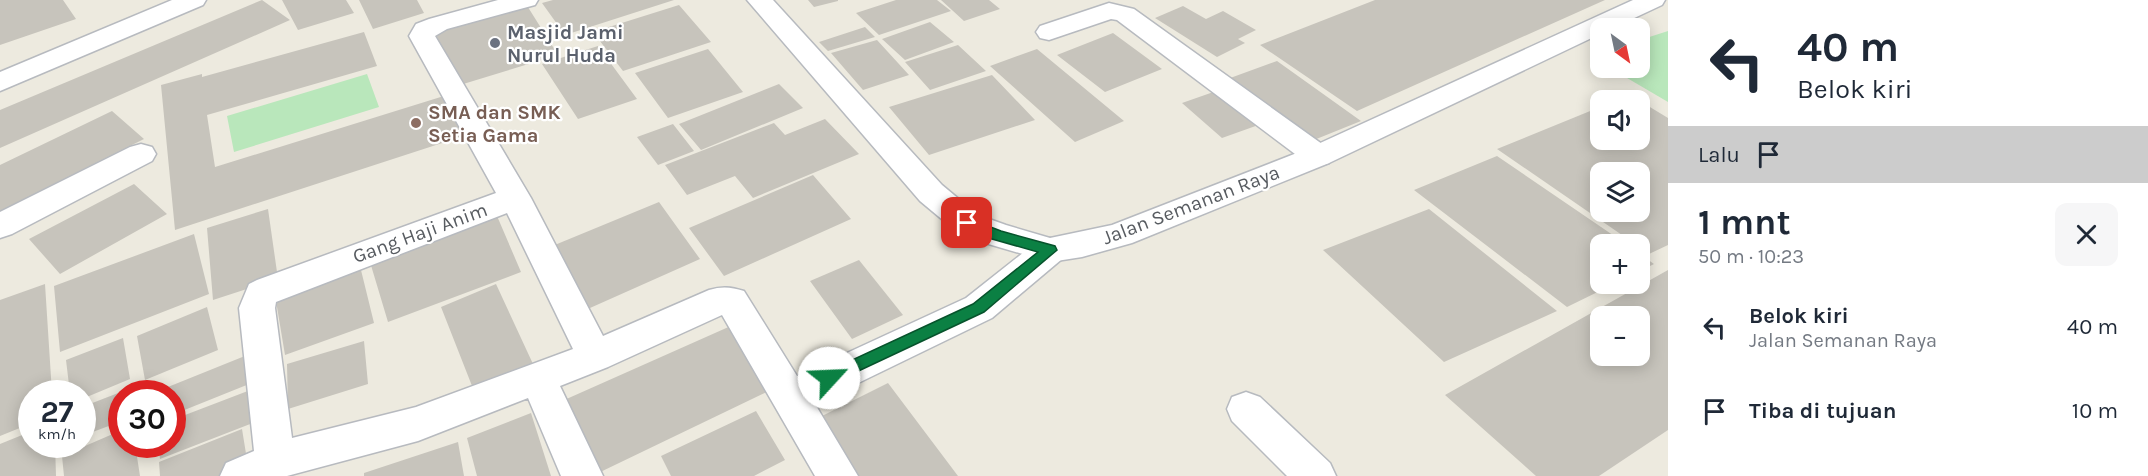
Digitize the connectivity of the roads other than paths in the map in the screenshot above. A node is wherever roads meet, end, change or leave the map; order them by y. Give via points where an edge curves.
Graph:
1 (194, 0) edge
2 (526, 0) edge
3 (759, 0) edge
4 (1653, 0) edge
5 (1049, 32) dead end
6 (0, 82) edge
7 (141, 154) dead end
8 (1318, 156) junction
9 (515, 198) junction
10 (0, 225) edge
11 (1050, 250) junction
12 (595, 356) junction
13 (538, 379) junction
14 (792, 397) junction
15 (1246, 409) dead end
16 (258, 469) edge
17 (582, 476) edge
18 (837, 476) edge
19 (1315, 476) edge

1 - 6 street
2 - 9 street via 424,30 422,36
3 - 11 street, Jalan Semanan Raya via 931,193 967,223
4 - 8 street, Jalan Semanan Raya
5 - 8 street via 1109,11 1125,14
7 - 10 street
8 - 11 street, Jalan Semanan Raya via 1120,235
9 - 12 street
9 - 16 street, Gang Haji Anim via 261,294 257,308
11 - 14 street via 979,308
12 - 13 street, Gang Haji Anim
12 - 14 street, Gang Haji Anim via 721,300 732,301
13 - 16 street, Gang Haji Anim via 418,424
13 - 17 street
14 - 18 street
15 - 19 street

